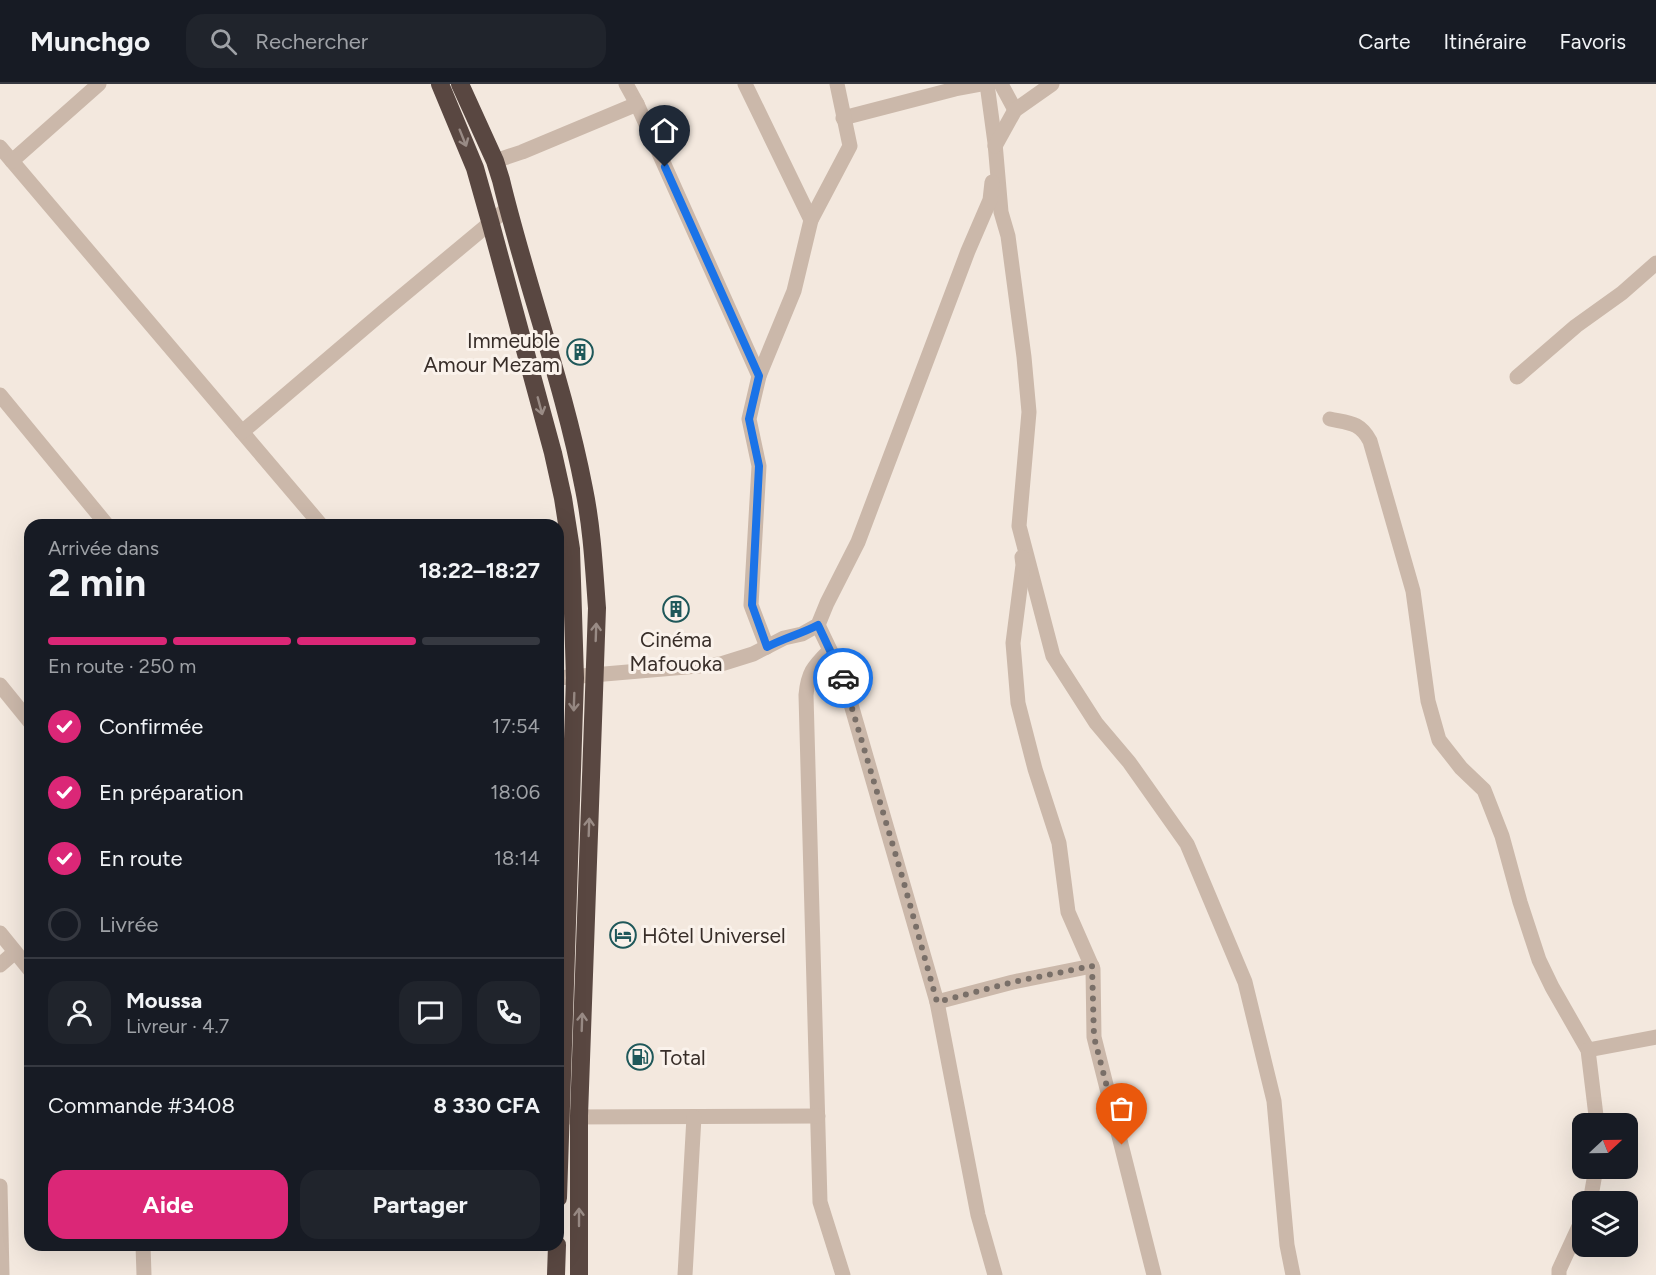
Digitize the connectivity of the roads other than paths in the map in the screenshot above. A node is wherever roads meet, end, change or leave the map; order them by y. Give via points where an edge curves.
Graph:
1 (99, 84) edge
2 (441, 84) edge
3 (460, 84) edge
4 (626, 84) edge
5 (745, 84) edge
6 (837, 84) edge
7 (984, 84) edge
8 (1001, 84) edge
9 (1052, 84) edge
10 (637, 104) junction
11 (1015, 110) junction
12 (843, 118) junction
13 (995, 144) junction
14 (0, 147) edge
15 (12, 161) junction
16 (495, 161) junction
17 (508, 208) junction
18 (811, 220) junction
19 (490, 221) junction
20 (1656, 263) edge
21 (759, 376) junction
22 (1517, 377) dead end
23 (0, 395) edge
24 (1330, 418) dead end
25 (242, 432) junction
26 (102, 519) edge
27 (316, 519) edge
28 (1019, 526) junction
29 (818, 625) junction
30 (767, 647) junction
31 (829, 651) junction
32 (595, 674) junction
33 (567, 678) edge
34 (0, 685) edge
35 (24, 715) edge
36 (564, 866) edge
37 (0, 933) edge
38 (15, 952) junction
39 (24, 963) edge
40 (0, 965) edge
41 (1092, 966) junction
42 (937, 1002) junction
43 (1656, 1037) edge
44 (1588, 1050) junction
45 (1596, 1113) edge
46 (579, 1116) junction
47 (818, 1116) junction
48 (564, 1117) edge
49 (694, 1117) junction
50 (0, 1186) edge
51 (1572, 1242) edge
52 (143, 1251) edge
53 (557, 1251) edge
54 (2, 1275) edge
55 (144, 1275) edge
56 (556, 1275) edge
57 (579, 1275) edge
58 (685, 1275) edge
59 (843, 1275) edge
60 (995, 1275) edge
61 (1154, 1275) edge
62 (1293, 1275) edge
63 (1559, 1275) edge

1 - 15 street
2 -> 19 highway via 475,168
3 - 16 highway
4 - 10 street
5 - 18 street
6 - 12 street
7 - 12 street
7 - 13 street
8 - 11 street
9 - 11 street
10 - 16 street
10 - 21 street
11 - 13 street
12 - 18 street via 850,146
13 - 28 street via 1029,412
13 - 29 street via 990,201 963,262 858,542
14 - 15 street
15 - 25 street
16 - 17 highway
17 - 19 street
32 -> 17 highway via 597,608 585,491
18 - 21 street via 795,291
19 - 25 street
19 -> 33 highway via 563,498 571,549
20 - 22 street
21 - 30 street via 749,419 759,466 752,605
23 - 26 street
24 - 44 street via 1355,424 1370,441 1413,591 1428,701 1439,740 1484,790 1539,960
25 - 27 street
28 - 41 street via 1023,565 1013,643 1018,703 1059,843 1068,912
28 - 62 street via 1053,656 1096,723 1187,844 1245,982 1274,1101
29 - 30 street
29 - 31 street
30 - 32 street via 721,664
31 - 42 street via 843,677
31 - 47 street via 808,678 806,695
32 - 33 street
46 -> 32 highway
33 -> 36 highway
34 - 35 street
37 - 38 street
38 - 39 street
38 - 40 street
41 - 42 street
41 - 61 street via 1094,1037
42 - 60 street via 978,1215
43 - 44 street
44 - 45 street
46 - 48 street
46 - 49 street
57 -> 46 highway
47 - 49 street
47 - 59 street via 820,1202
49 - 58 street
50 - 54 street
51 - 63 street
52 - 55 street
53 - 56 highway

